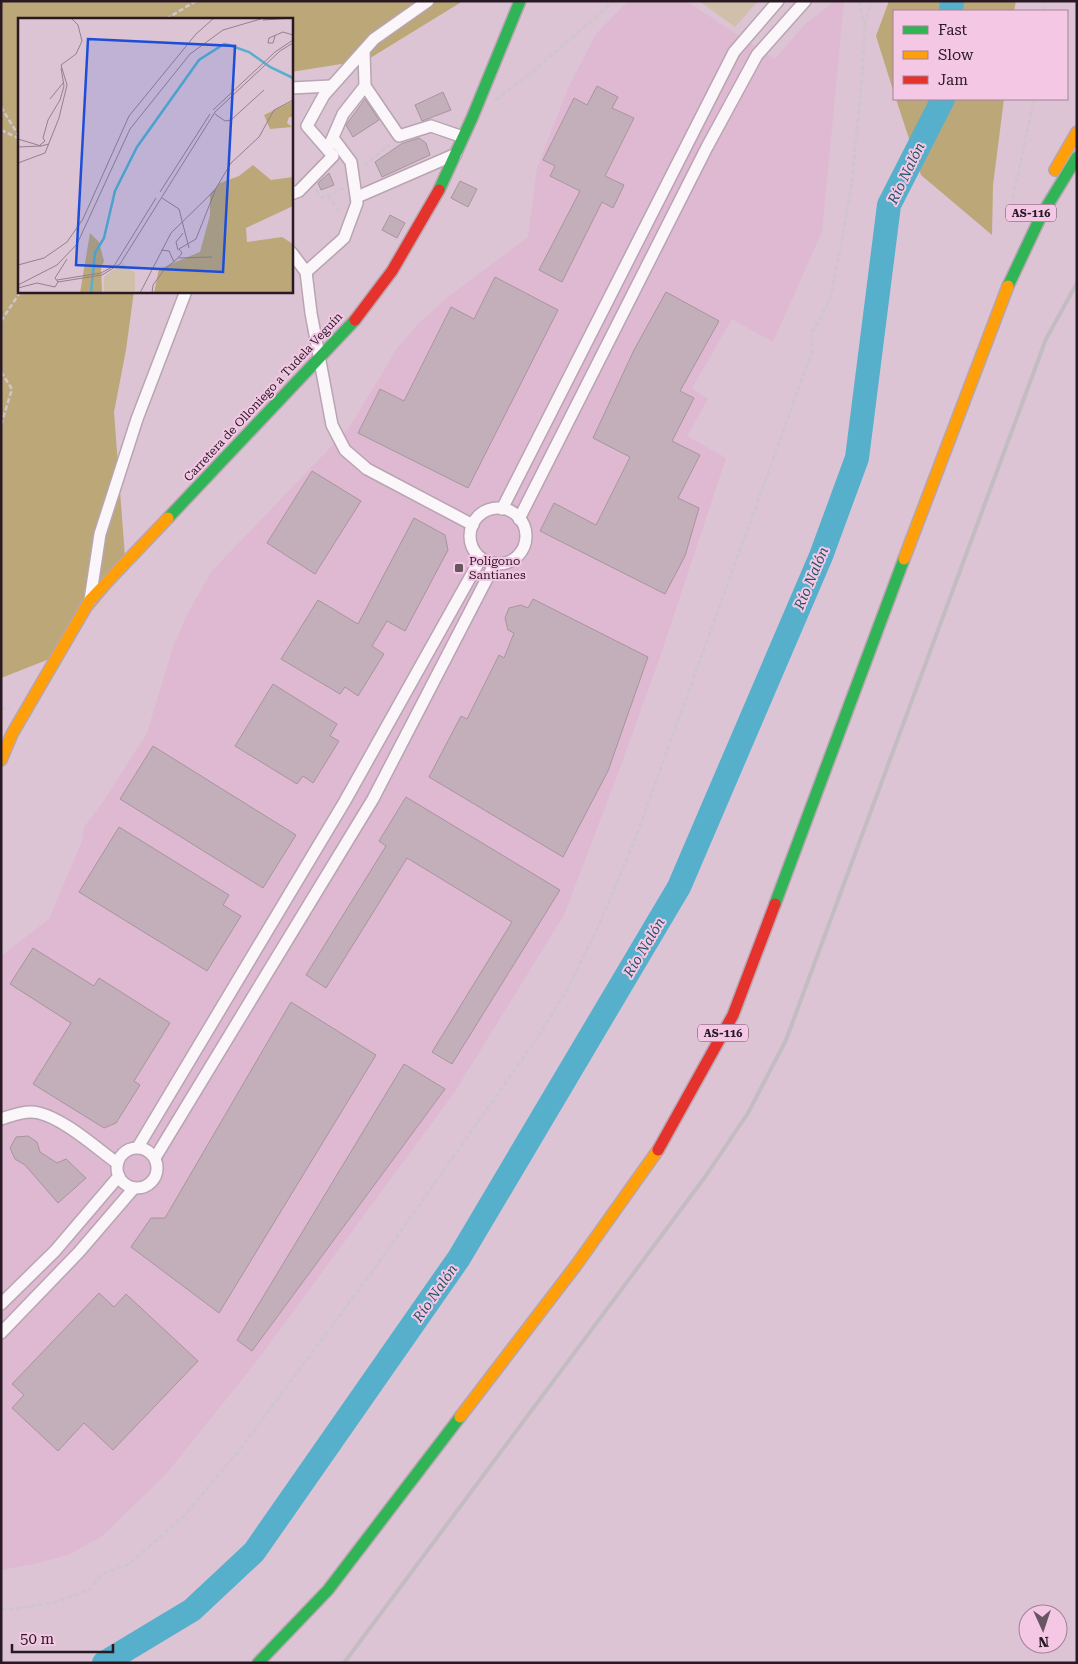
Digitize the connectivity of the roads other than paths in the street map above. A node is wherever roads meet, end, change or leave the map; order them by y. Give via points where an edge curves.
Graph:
1 (428, 1) edge
2 (520, 1) edge
3 (778, 1) edge
4 (804, 1) edge
5 (364, 51) junction
6 (332, 86) junction
7 (365, 86) junction
8 (292, 88) edge
9 (1077, 132) edge
10 (463, 137) junction
11 (333, 138) junction
12 (328, 150) junction
13 (456, 154) junction
14 (1077, 157) edge
15 (292, 194) edge
16 (357, 200) junction
17 (292, 253) edge
18 (306, 272) junction
19 (186, 292) edge
20 (1002, 300) junction
21 (320, 359) junction
22 (502, 509) junction
23 (519, 518) junction
24 (473, 525) junction
25 (481, 558) junction
26 (495, 563) junction
27 (90, 600) junction
28 (1, 760) edge
29 (1, 1119) edge
30 (138, 1147) junction
31 (155, 1158) junction
32 (117, 1163) junction
33 (119, 1176) junction
34 (134, 1188) junction
35 (1, 1304) edge
36 (1, 1333) edge
37 (258, 1663) edge

1 - 5 street via 374,39
2 - 10 main road, Carretera de Olloniego a Tudela Veguín
3 - 22 street via 734,52
4 - 23 street via 757,55
5 - 6 street
5 - 7 street
6 - 8 street
6 - 12 street via 307,126
7 - 10 street via 400,136 431,126
7 - 11 street via 343,114
9 - 20 main road, AS-116 via 1009,258
10 - 13 main road, Carretera de Olloniego a Tudela Veguín
11 - 12 street
11 - 16 street via 351,162
12 - 15 street via 333,156 299,191
13 - 16 street
13 - 21 main road, Carretera de Olloniego a Tudela Veguín via 440,189 392,271 347,330
14 - 20 main road, AS-116 via 1041,216
16 - 18 street via 344,238
17 - 18 street
18 - 21 street
19 - 27 street via 137,420 100,534
20 - 37 main road, AS-116 via 733,1015 669,1132 577,1264 328,1590
21 - 24 street via 332,425 345,450 367,469
21 - 27 main road, Carretera de Olloniego a Tudela Veguín
22 - 23 street
22 - 24 street via 486,511
23 - 26 street via 526,531 520,555 508,562
24 - 25 street via 471,541
25 - 26 street
25 - 30 street via 345,801
26 - 31 street via 373,799
27 - 28 main road, Carretera de Olloniego a Tudela Veguín via 12,734
29 - 32 street via 17,1113 38,1112 58,1121
30 - 31 street
30 - 32 street via 125,1151
31 - 34 street via 158,1167 154,1180
32 - 33 street
33 - 34 street
33 - 35 street via 55,1251
34 - 36 street via 79,1252

